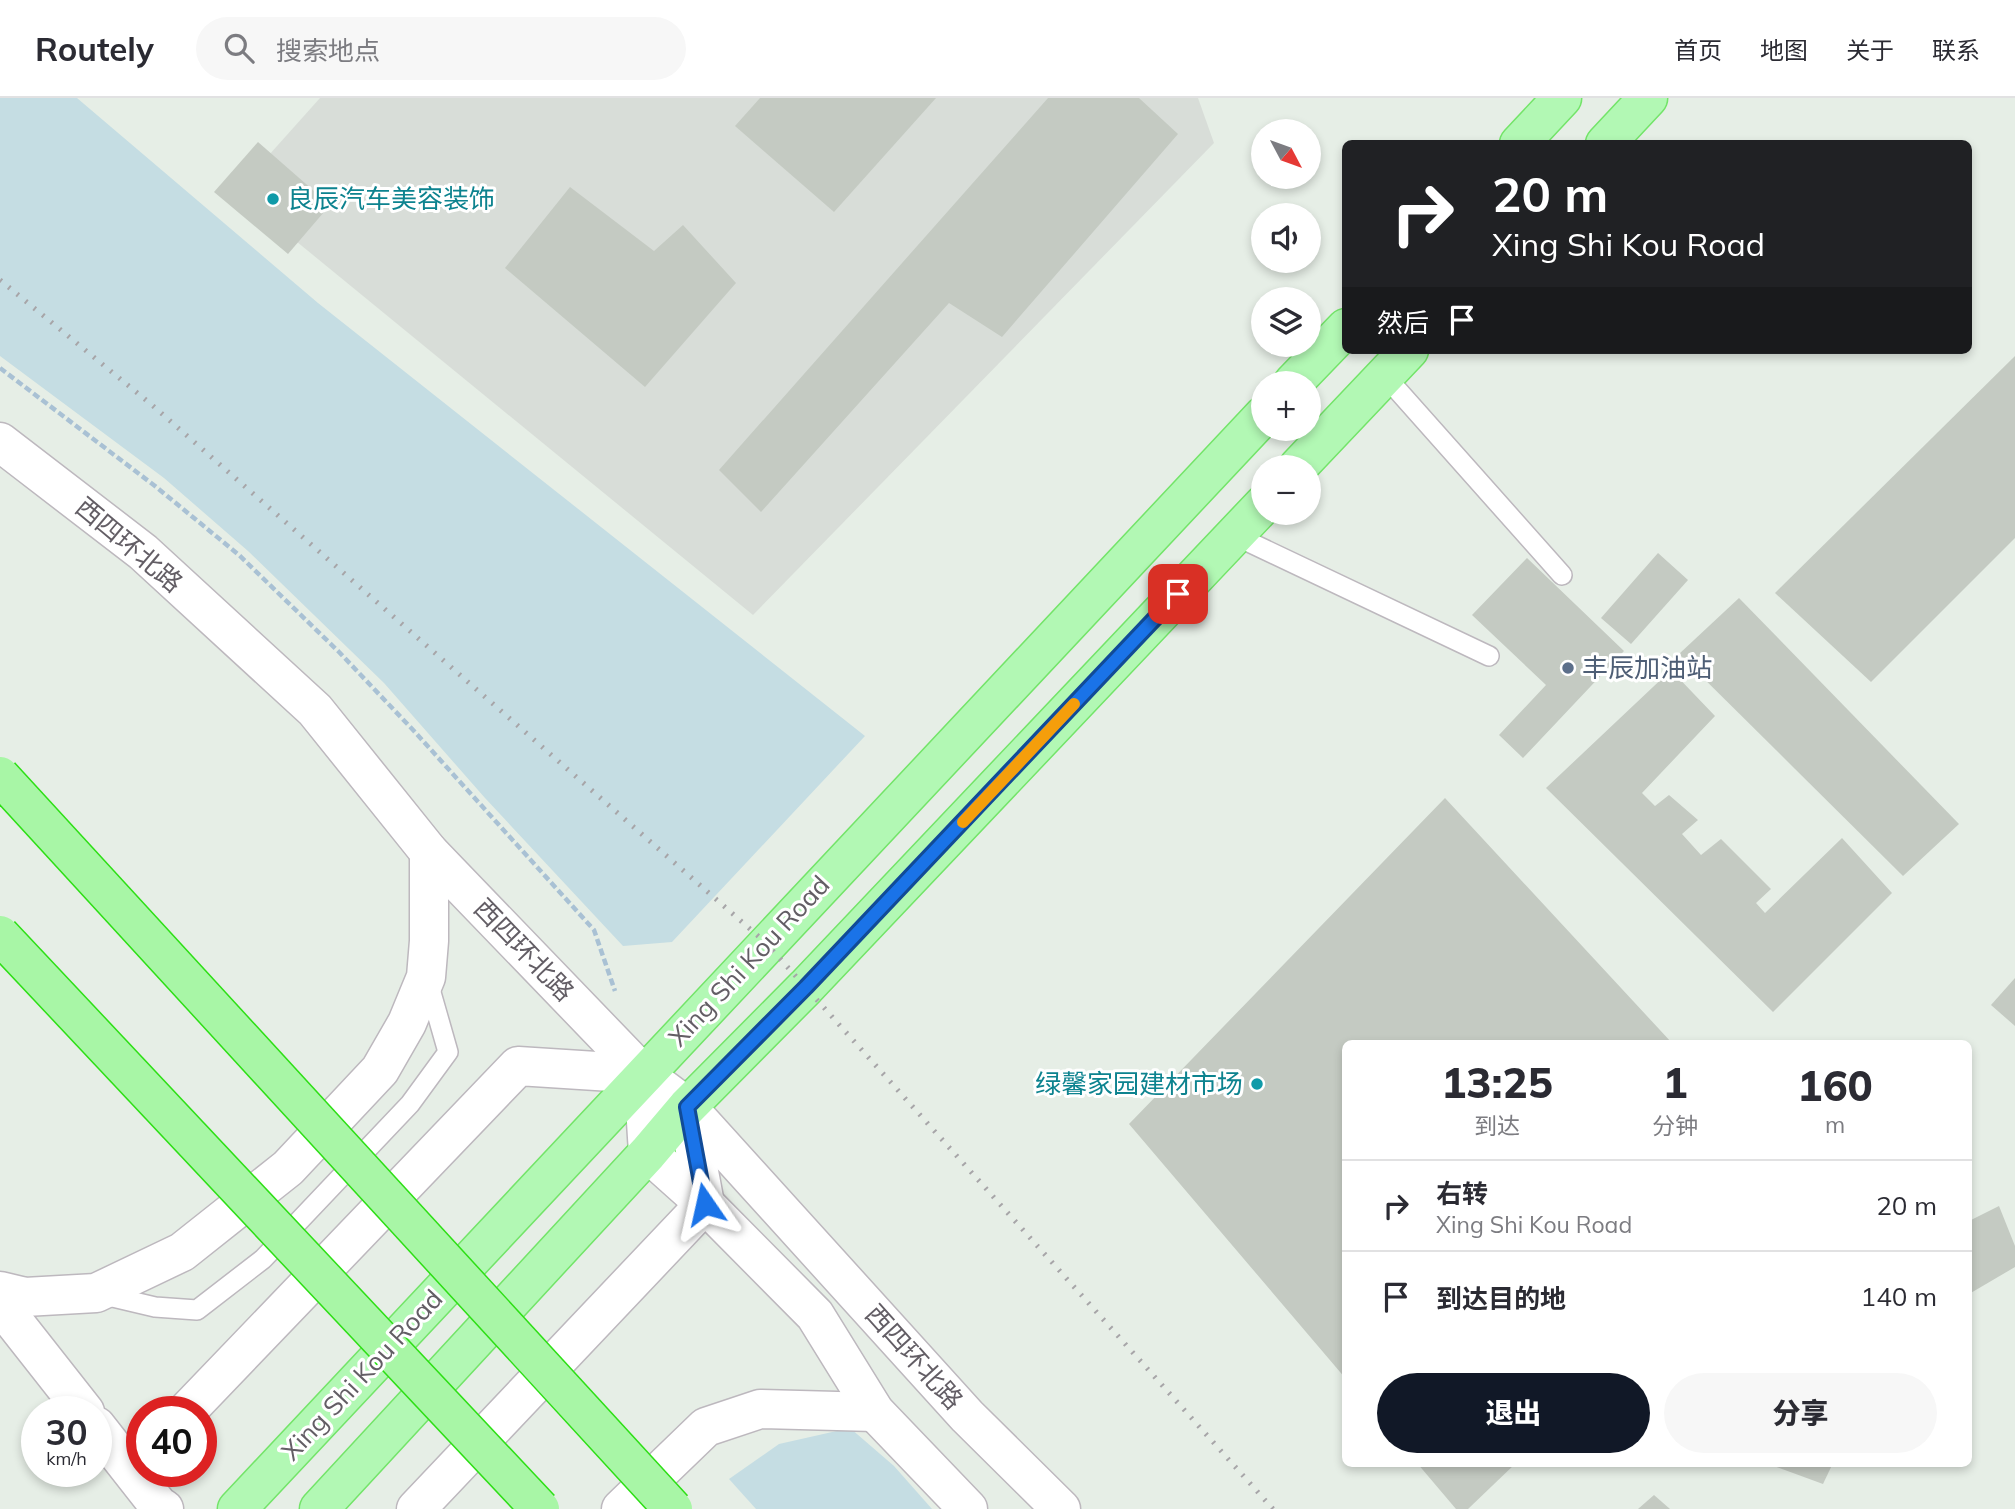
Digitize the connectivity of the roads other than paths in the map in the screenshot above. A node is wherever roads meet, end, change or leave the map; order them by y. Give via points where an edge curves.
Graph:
1 (1562, 98) edge
2 (1648, 98) edge
3 (1523, 140) edge
4 (1609, 140) edge
5 (1342, 332) edge
6 (1397, 363) edge
7 (1305, 371) edge
8 (1251, 429) edge
9 (0, 442) edge
10 (1309, 455) edge
11 (1251, 517) edge
12 (1234, 535) junction
13 (1562, 575) dead end
14 (1489, 656) dead end
15 (0, 776) edge
16 (429, 852) junction
17 (0, 935) edge
18 (426, 977) junction
19 (643, 1074) junction
20 (687, 1107) junction
21 (648, 1153) junction
22 (705, 1204) junction
23 (0, 1291) edge
24 (96, 1293) junction
25 (0, 1304) edge
26 (815, 1315) junction
27 (72, 1396) edge
28 (201, 1396) edge
29 (875, 1412) junction
30 (967, 1416) junction
31 (112, 1444) edge
32 (160, 1499) edge
33 (237, 1509) edge
34 (319, 1509) edge
35 (416, 1509) edge
36 (540, 1509) edge
37 (621, 1509) edge
38 (673, 1509) edge
39 (968, 1509) edge
40 (1061, 1509) edge

1 - 3 main road
2 - 4 main road
5 - 7 main road
6 - 10 main road
6 - 13 lane
8 - 19 main road, Xing Shi Kou Road
9 - 16 street, 西四环北路 via 143,552 315,710
11 - 12 main road
12 - 14 lane
12 - 20 main road
15 - 38 highway, bridge
16 - 18 street
16 - 19 street, 西四环北路
17 - 36 highway, bridge
18 - 24 street via 380,1070 288,1168 182,1252
18 - 24 lane via 448,1052 410,1104 263,1259 197,1310 155,1307
19 - 20 street, 西四环北路
19 - 21 street
19 - 28 street via 518,1066
19 - 33 main road, Xing Shi Kou Road
20 - 21 main road
20 - 22 street
20 - 30 street, 西四环北路
21 - 22 street, 西四环北路
21 - 34 main road
22 - 26 street, 西四环北路
22 - 35 street
23 - 24 street via 25,1297
25 - 27 street
26 - 29 street, 西四环北路
26 - 30 street
29 - 37 street via 760,1409 706,1427
29 - 39 street, 西四环北路
30 - 40 street, 西四环北路
31 - 32 street

